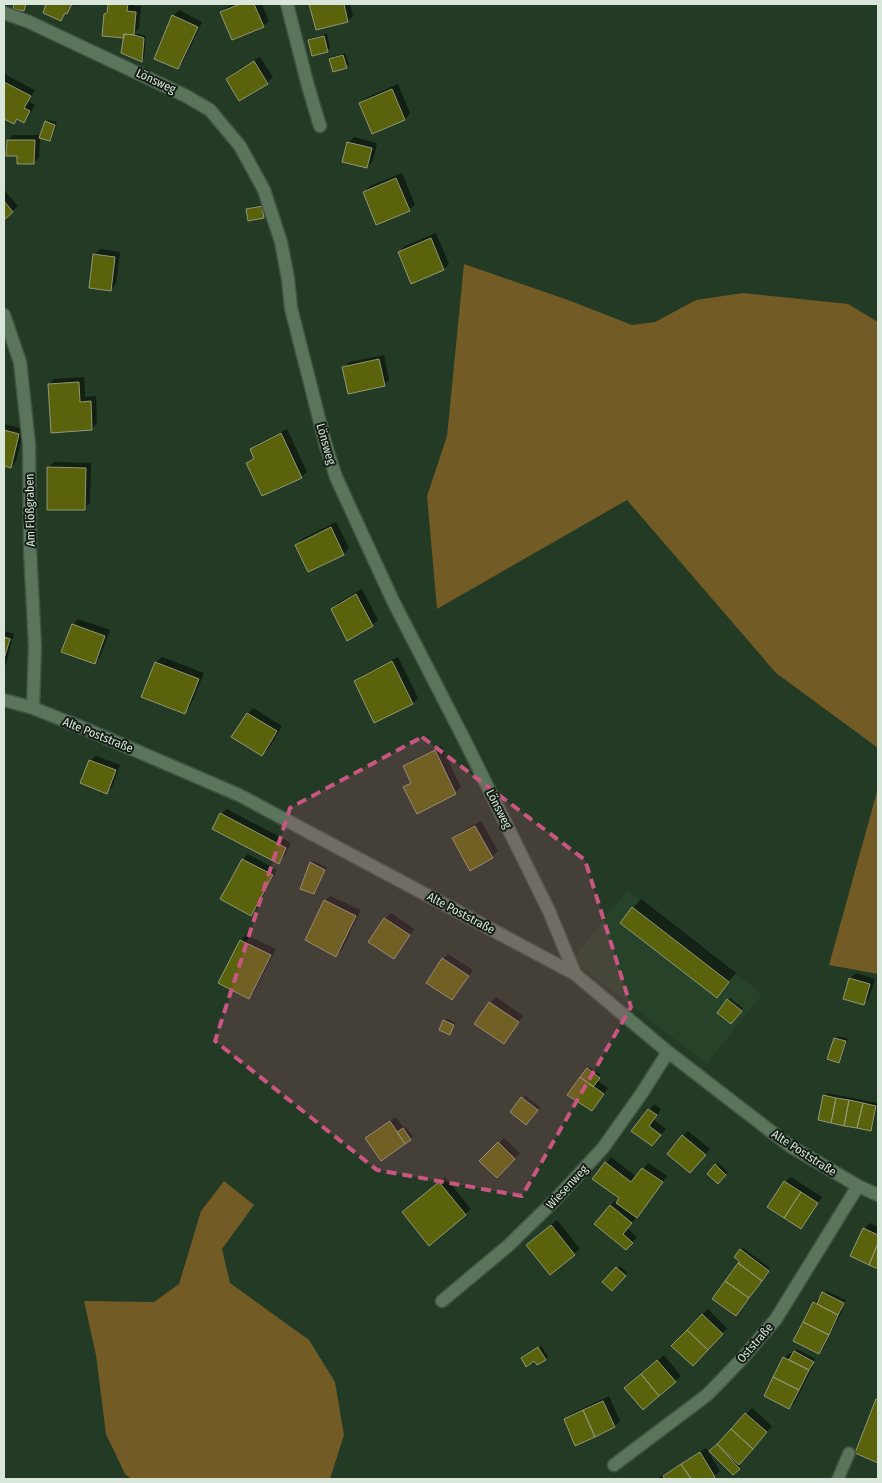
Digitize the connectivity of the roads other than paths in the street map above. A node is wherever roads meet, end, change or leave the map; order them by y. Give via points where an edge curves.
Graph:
1 (287, 4) edge
2 (4, 12) edge
3 (320, 126) dead end
4 (4, 315) edge
5 (4, 700) edge
6 (33, 708) junction
7 (575, 974) junction
8 (668, 1052) junction
9 (858, 1186) junction
10 (878, 1195) edge
11 (442, 1301) dead end
12 (849, 1453) dead end
13 (614, 1465) dead end
14 (838, 1479) edge

1 - 3 street
2 - 7 street, Lönsweg via 186,96 210,110 240,146 264,190 281,242 291,308 336,477 389,593 549,911
4 - 6 street, Am Flößgraben via 20,362 29,444 35,646
5 - 6 street, Alte Poststraße
6 - 7 street, Alte Poststraße via 238,795
7 - 8 street, Alte Poststraße
8 - 9 street, Alte Poststraße via 790,1146
8 - 11 street, Wiesenweg via 603,1148 509,1245
9 - 10 street, Alte Poststraße
9 - 13 street, Oststraße via 776,1319 741,1360 707,1395
12 - 14 lane

